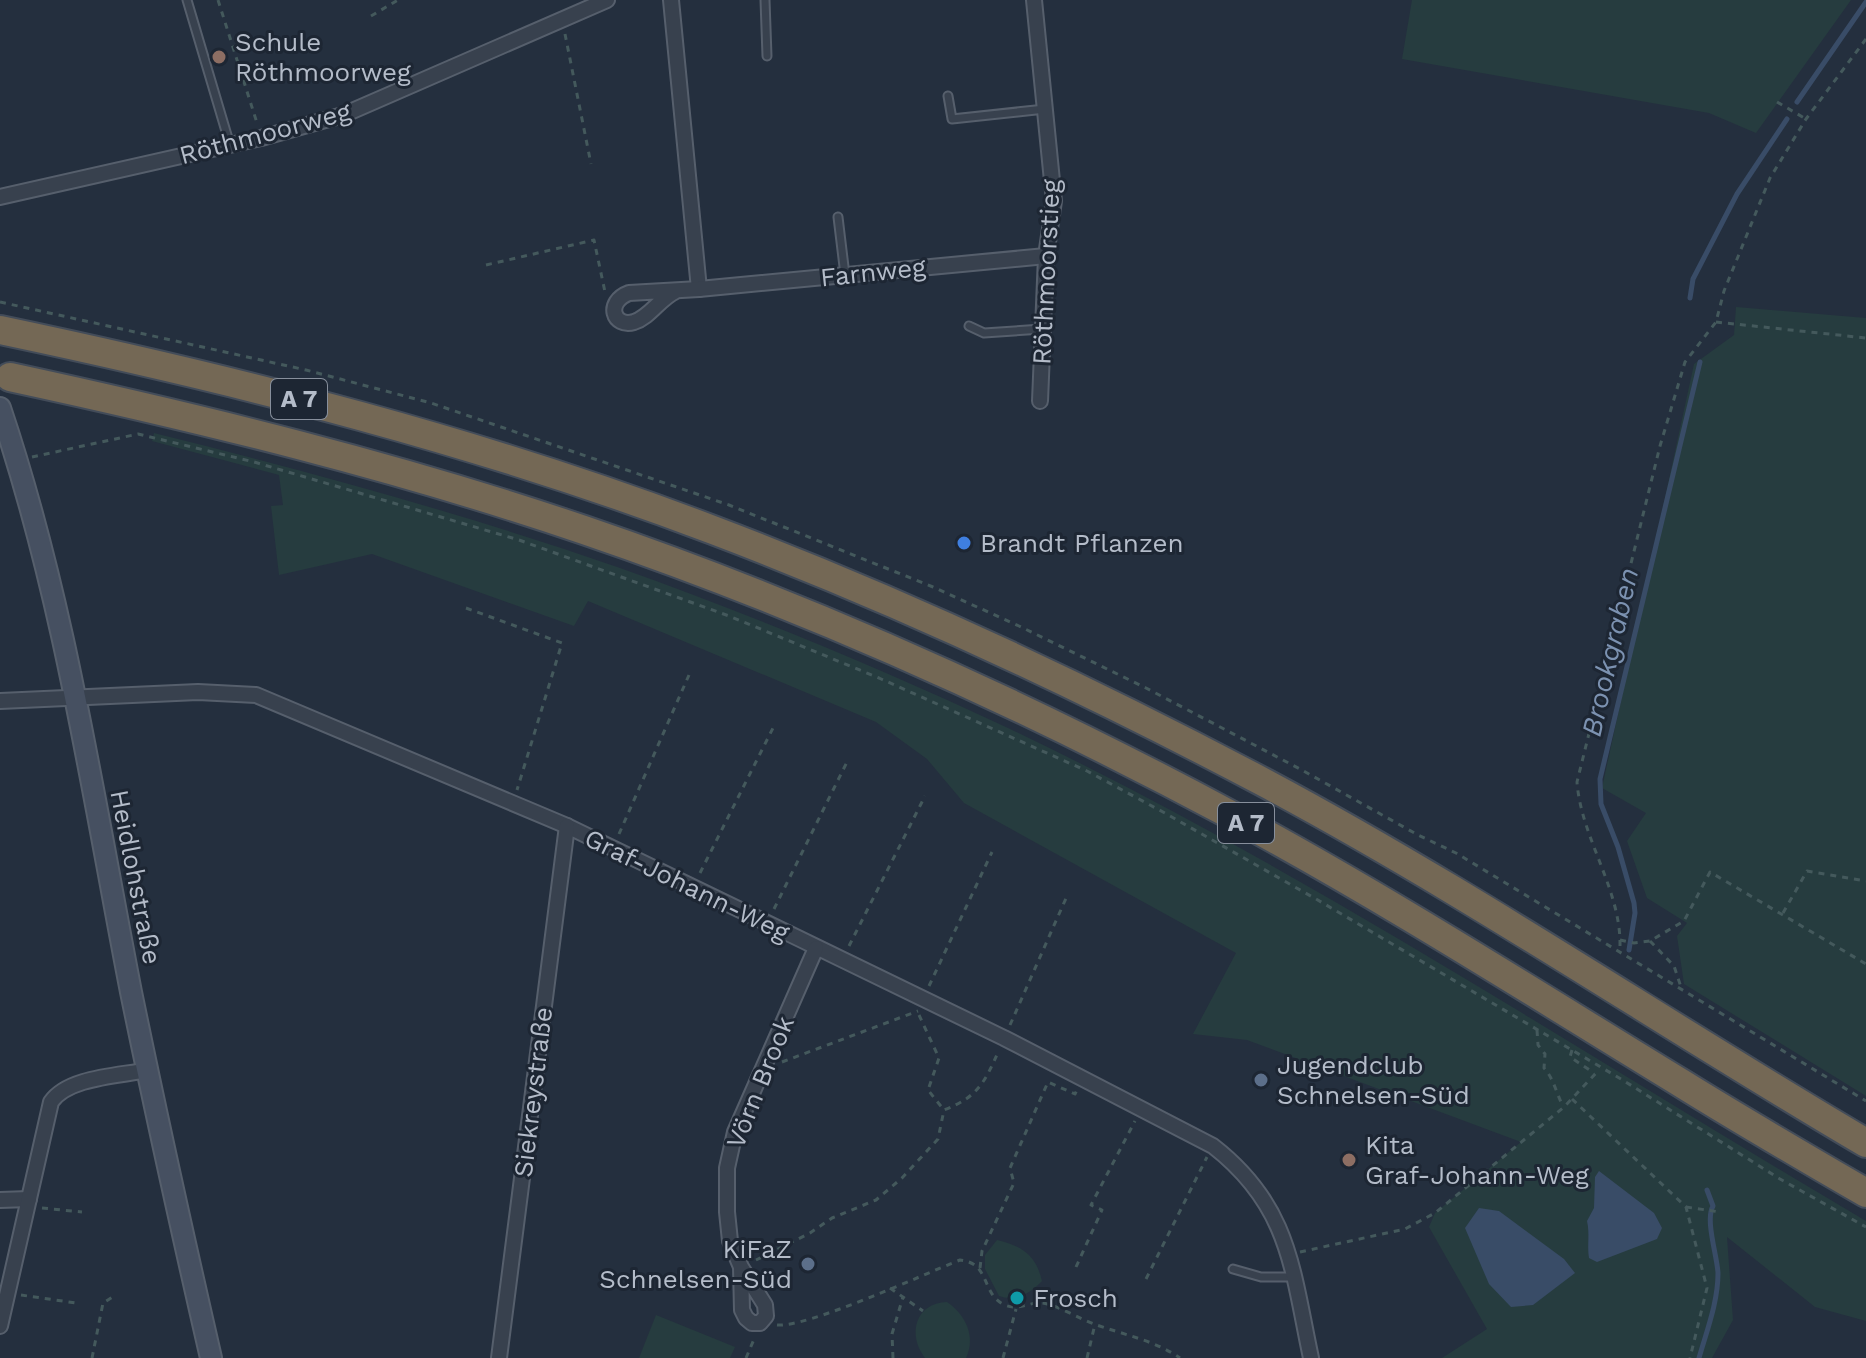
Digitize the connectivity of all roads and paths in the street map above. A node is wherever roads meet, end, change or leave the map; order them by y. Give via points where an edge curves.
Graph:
1 (187, 0) edge
2 (218, 0) edge
3 (398, 0) edge
4 (607, 0) edge
5 (671, 0) edge
6 (765, 0) edge
7 (1034, 0) edge
8 (584, 4) edge
9 (371, 16) dead end
10 (562, 20) junction
11 (1866, 39) edge
12 (767, 56) dead end
13 (948, 96) dead end
14 (1777, 102) dead end
15 (1045, 109) junction
16 (1806, 119) junction
17 (261, 138) junction
18 (230, 145) junction
19 (591, 164) dead end
20 (0, 197) edge
21 (838, 217) dead end
22 (1046, 256) junction
23 (486, 265) dead end
24 (845, 275) junction
25 (699, 289) junction
26 (676, 291) junction
27 (614, 303) junction
28 (1716, 322) junction
29 (969, 326) dead end
30 (1042, 329) junction
31 (0, 330) edge
32 (1866, 338) edge
33 (10, 377) dead end
34 (1040, 401) dead end
35 (0, 408) edge
36 (17, 460) junction
37 (466, 608) dead end
38 (689, 675) dead end
39 (76, 698) junction
40 (0, 701) edge
41 (774, 726) dead end
42 (847, 762) dead end
43 (925, 796) dead end
44 (513, 805) junction
45 (567, 826) junction
46 (613, 848) junction
47 (1866, 881) edge
48 (693, 887) junction
49 (1067, 896) dead end
50 (1782, 914) junction
51 (767, 924) junction
52 (1593, 936) dead end
53 (1622, 940) junction
54 (1650, 941) junction
55 (1620, 946) dead end
56 (816, 948) junction
57 (842, 960) junction
58 (1866, 964) edge
59 (1682, 990) junction
60 (917, 1011) dead end
61 (1537, 1030) junction
62 (1004, 1038) junction
63 (1572, 1050) junction
64 (148, 1070) junction
65 (1082, 1078) junction
66 (1572, 1099) junction
67 (1866, 1101) edge
68 (1564, 1107) junction
69 (944, 1110) junction
70 (1141, 1110) junction
71 (1866, 1143) edge
72 (1213, 1146) junction
73 (1866, 1193) edge
74 (0, 1200) edge
75 (28, 1203) junction
76 (1686, 1207) junction
77 (82, 1212) dead end
78 (1720, 1212) dead end
79 (1866, 1227) edge
80 (1289, 1255) junction
81 (741, 1267) junction
82 (1076, 1267) dead end
83 (980, 1268) junction
84 (1233, 1269) dead end
85 (1294, 1277) junction
86 (1146, 1279) dead end
87 (889, 1288) junction
88 (9, 1293) junction
89 (114, 1296) dead end
90 (903, 1297) junction
91 (76, 1303) dead end
92 (1016, 1309) junction
93 (923, 1311) dead end
94 (760, 1323) junction
95 (1095, 1324) junction
96 (0, 1326) edge
97 (92, 1358) edge
98 (211, 1358) edge
99 (499, 1358) edge
100 (746, 1358) edge
101 (893, 1358) edge
102 (1003, 1358) edge
103 (1087, 1358) edge
104 (1180, 1358) edge
105 (1311, 1358) edge
106 (1690, 1358) edge

1 - 18 lane
2 - 17 path
3 - 9 path
4 - 8 street, Röthmoorweg
5 - 25 street
6 - 12 lane
7 - 15 street, Röthmoorstieg
8 - 10 street, Röthmoorweg
10 - 17 street, Röthmoorweg via 343,115
10 - 19 path
11 - 16 path
13 - 15 lane via 952,119
14 - 16 path
15 - 22 street, Röthmoorstieg via 1054,201
16 - 28 path via 1770,178
17 - 18 street, Röthmoorweg
18 - 20 street, Röthmoorweg
21 - 24 lane
22 - 24 street, Farnweg
22 - 30 street, Röthmoorstieg
23 - 27 path via 594,240 605,293
24 - 25 street, Farnweg
25 - 26 street, Farnweg
26 - 27 street, Farnweg via 629,293
26 - 27 street via 626,323 618,320
28 - 32 path
28 - 53 path via 1685,362 1578,767 1581,811
29 - 30 lane via 984,333
30 - 34 street, Röthmoorstieg
31 - 71 highway, A 7 via 257,388 481,451 713,529 948,625 1265,783 1383,849
33 - 73 highway, A 7 via 387,469 586,531 854,633 1017,707 1244,822
35 - 36 main road, Heidlohstraße
36 - 39 main road, Heidlohstraße
36 - 61 path via 138,434 419,510 665,592 879,678 1087,771
37 - 44 path via 562,643
38 - 46 path
39 - 40 street, Graf-Johann-Weg
39 - 44 street, Graf-Johann-Weg via 256,695
39 - 64 main road, Heidlohstraße
41 - 48 path
42 - 51 path
43 - 57 path
44 - 45 street, Graf-Johann-Weg
45 - 46 street, Graf-Johann-Weg
45 - 99 street, Siekreystraße
46 - 48 street, Graf-Johann-Weg
47 - 50 path via 1807,871
48 - 51 street, Graf-Johann-Weg
49 - 62 path
50 - 54 path via 1710,872 1684,921
50 - 58 path
51 - 56 street, Graf-Johann-Weg
52 - 59 path
53 - 54 path
53 - 55 path
54 - 59 path via 1674,966
56 - 57 street, Graf-Johann-Weg
56 - 81 street, Vörn Brook via 735,1132 727,1168 727,1212 730,1241
57 - 62 street, Graf-Johann-Weg
59 - 67 path
60 - 69 path via 939,1058 928,1090
61 - 63 path
61 - 68 path via 1544,1068
62 - 65 street, Graf-Johann-Weg
62 - 69 path via 985,1083 964,1102
63 - 66 path via 1570,1057 1596,1073
63 - 79 path
64 - 75 street via 75,1084 57,1093
64 - 98 main road, Heidlohstraße
65 - 70 street, Graf-Johann-Weg
65 - 83 path via 1075,1094 1048,1082 1010,1168 1014,1183 982,1251
66 - 68 path
66 - 76 path
68 - 80 path via 1435,1213 1405,1229
69 - 81 path via 938,1139 876,1200
70 - 72 street, Graf-Johann-Weg
70 - 82 path via 1091,1205 1102,1210
72 - 80 street, Graf-Johann-Weg via 1238,1166 1270,1207
72 - 86 path
74 - 75 street
75 - 77 path
75 - 88 street
76 - 78 path
76 - 106 path via 1707,1288
80 - 85 street, Graf-Johann-Weg
81 - 94 street, Vörn Brook via 765,1305
81 - 94 street, Vörn Brook via 742,1310 752,1323
83 - 87 path via 960,1260
83 - 92 path via 1001,1304
84 - 85 lane via 1261,1277
85 - 105 street, Graf-Johann-Weg
87 - 90 path
87 - 94 path via 788,1326
88 - 91 path
88 - 96 street
89 - 97 path via 103,1303
90 - 93 path
90 - 101 path via 892,1334
92 - 95 path via 1042,1303
92 - 102 path
94 - 100 path
95 - 103 path
95 - 104 path via 1161,1345

